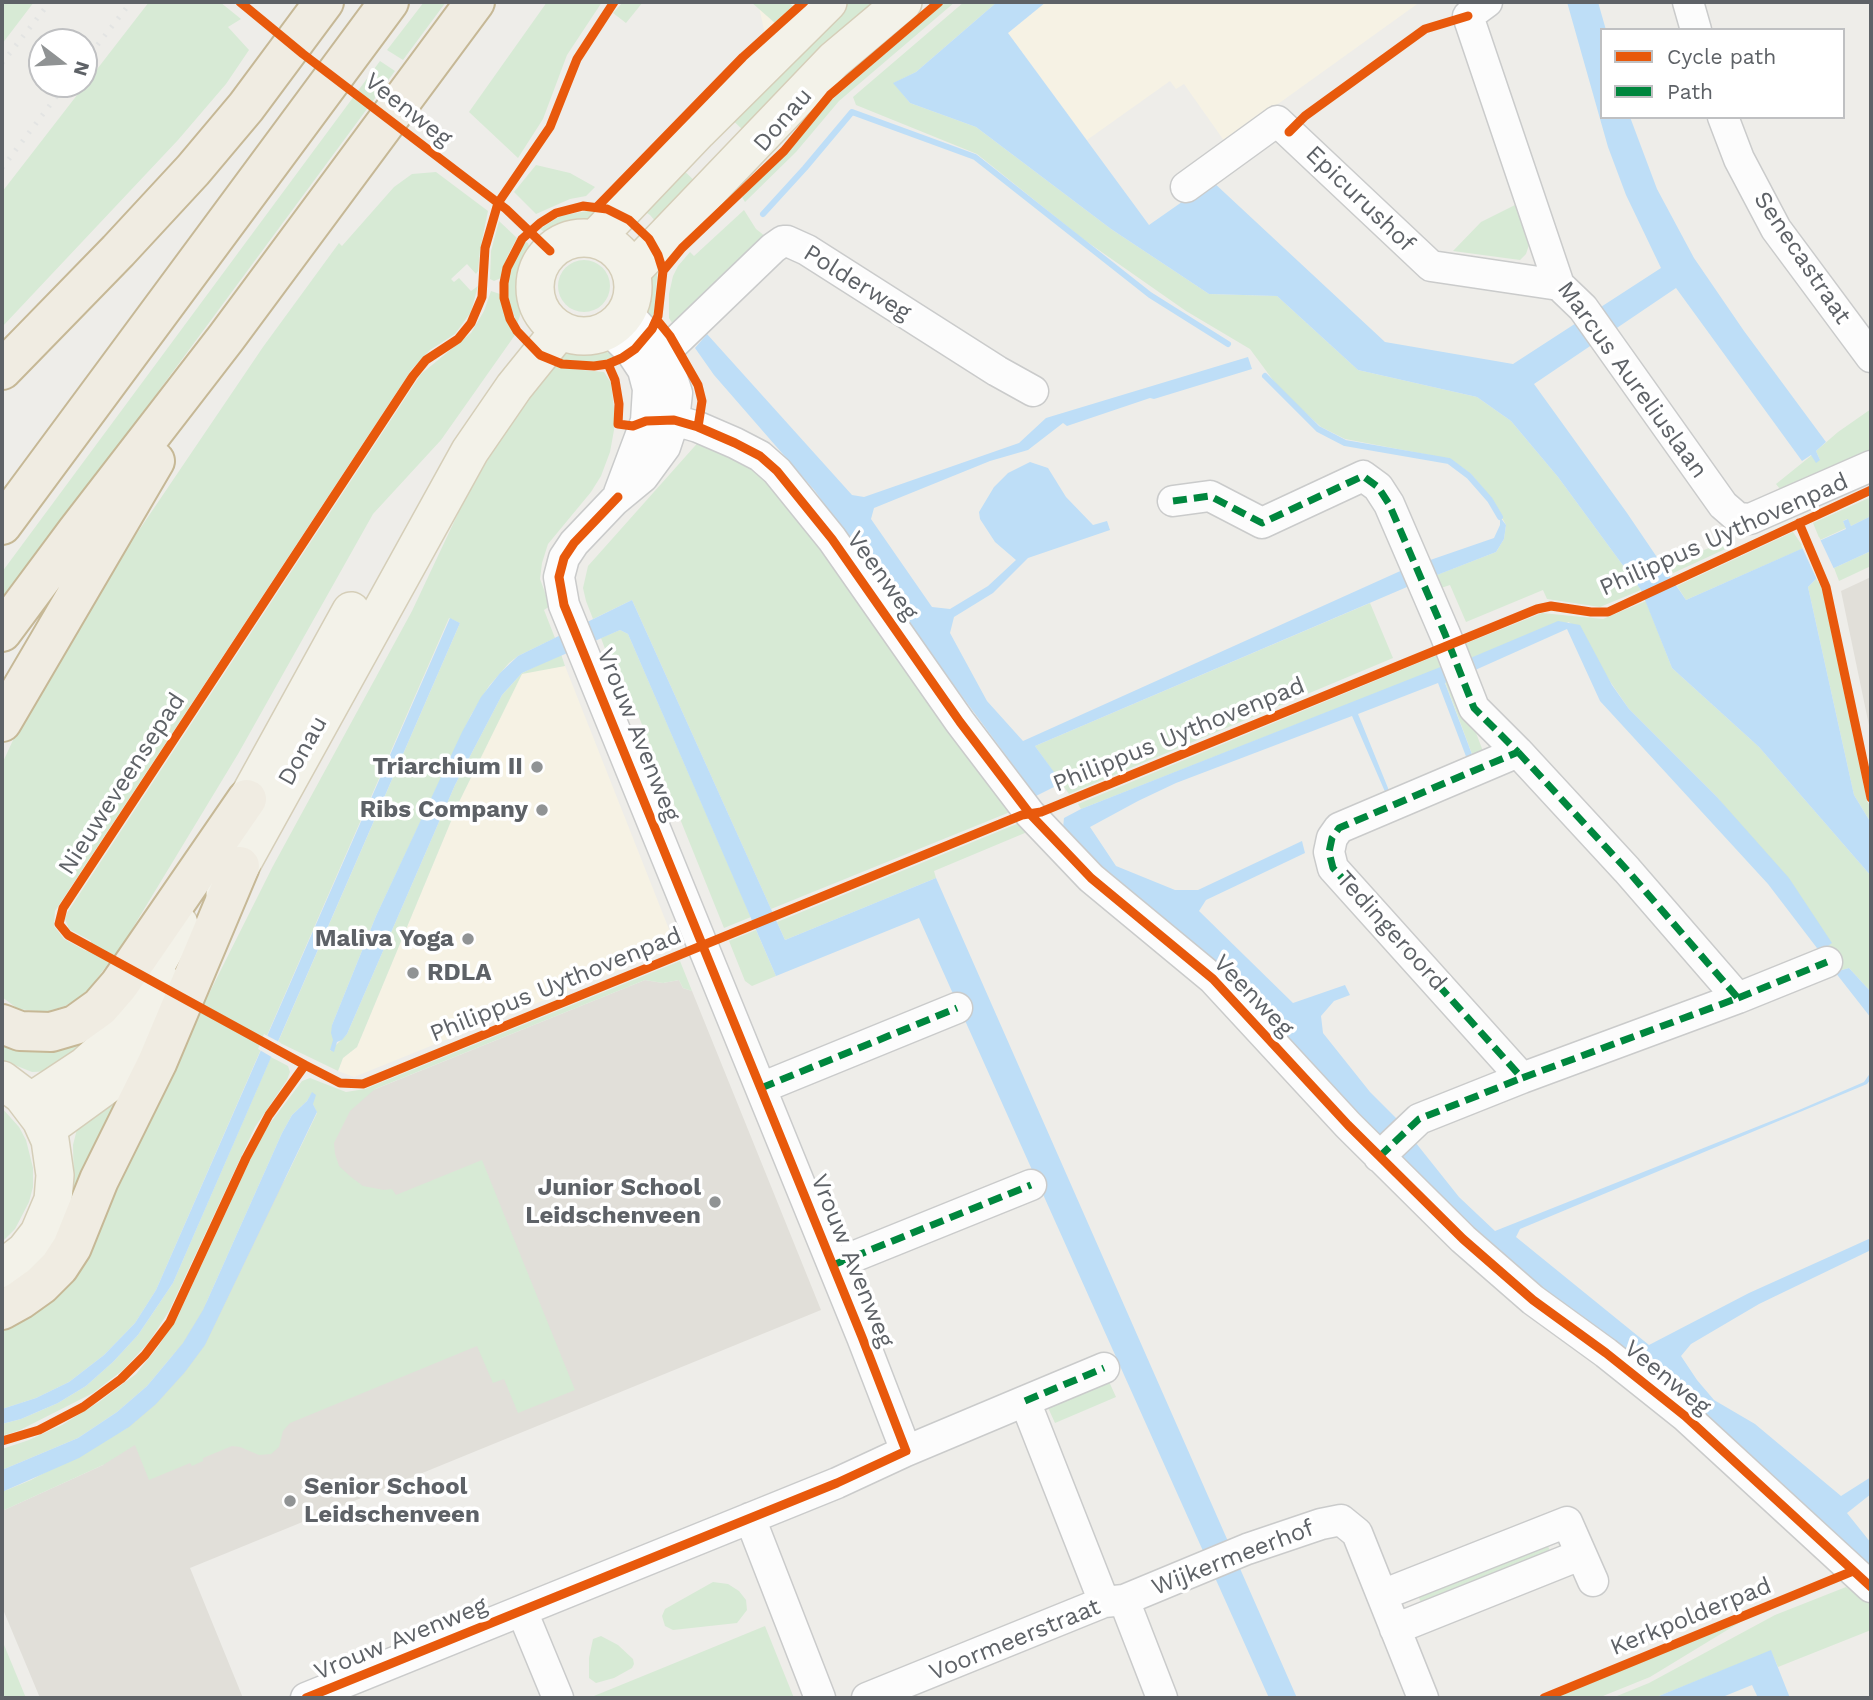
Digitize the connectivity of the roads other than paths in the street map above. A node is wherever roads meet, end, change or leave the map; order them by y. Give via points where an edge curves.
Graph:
1 (475, 2) edge
2 (828, 2) edge
3 (903, 2) edge
4 (1487, 2) edge
5 (1688, 2) edge
6 (322, 4) edge
7 (378, 16) edge
8 (1695, 28) edge
9 (1724, 119) edge
10 (1186, 187) dead end
11 (595, 239) junction
12 (631, 272) junction
13 (1559, 285) junction
14 (617, 321) junction
15 (551, 322) junction
16 (226, 338) junction
17 (1871, 357) edge
18 (654, 361) junction
19 (2, 370) edge
20 (1033, 391) dead end
21 (660, 421) junction
22 (1871, 466) edge
23 (1173, 501) dead end
24 (2, 525) edge
25 (2, 632) edge
26 (2, 722) edge
27 (1518, 752) junction
28 (247, 799) junction
29 (240, 866) junction
30 (1827, 962) dead end
31 (1738, 998) junction
32 (957, 1008) dead end
33 (2, 1024) edge
34 (1522, 1078) junction
35 (2, 1080) edge
36 (761, 1088) junction
37 (38, 1116) junction
38 (1379, 1157) junction
39 (1031, 1185) dead end
40 (833, 1265) junction
41 (2, 1269) edge
42 (2, 1310) edge
43 (1104, 1368) dead end
44 (1025, 1401) junction
45 (906, 1451) junction
46 (750, 1518) junction
47 (1871, 1587) edge
48 (1382, 1595) junction
49 (1114, 1601) junction
50 (522, 1611) junction
51 (1395, 1629) junction
52 (311, 1697) edge
53 (558, 1698) edge
54 (820, 1698) edge
55 (867, 1698) edge
56 (1162, 1698) edge
57 (1423, 1698) edge

1 - 16 highway
2 - 11 main road, Donau
3 - 12 main road, Donau via 834,60
4 - 13 street, Marcus Aureliuslaan via 1468,16
5 - 8 street
6 - 19 highway via 221,136 152,215
7 - 24 highway
9 - 17 street, Senecastraat via 1776,229
10 - 13 street, Epicurushof via 1277,121 1431,266
11 - 12 main road via 618,251
11 - 15 main road via 563,242 544,258 534,289
12 - 14 main road via 633,293
13 - 22 street, Marcus Aureliuslaan via 1583,308 1723,505 1738,518 1764,515
14 - 15 main road via 584,337
14 - 18 street, Vrouw Avenweg via 631,352
15 - 28 main road, Donau via 496,371 444,447
15 - 29 main road, Donau via 470,451
16 - 25 highway
16 - 26 highway
18 - 20 street, Polderweg via 773,248 787,241
18 - 21 street, Vrouw Avenweg via 677,393
21 - 36 street, Vrouw Avenweg via 666,447 643,477 574,543 559,577 564,605
21 - 38 street, Veenweg via 698,427 760,456 777,471 832,539 1030,814 1091,878 1213,979
23 - 27 street via 1210,496 1262,523 1363,476 1378,487 1389,504 1474,708
27 - 31 street
27 - 34 street, Tedingeroord via 1339,828 1329,852 1333,868
28 - 33 highway via 100,1007 75,1025 51,1032 20,1031
28 - 37 main road, Donau via 117,1034
29 - 37 main road, Donau via 131,1060 108,1084
29 - 42 highway via 72,1247 41,1285
30 - 31 street
31 - 34 street
32 - 36 street
34 - 38 street via 1419,1119
35 - 37 main road
36 - 40 street, Vrouw Avenweg
37 - 41 main road via 55,1162 50,1210 25,1251
38 - 47 street, Veenweg via 1463,1239 1533,1300 1685,1416
39 - 40 street
40 - 45 street, Vrouw Avenweg
43 - 44 street
44 - 45 street
44 - 49 street
45 - 46 street, Vrouw Avenweg
46 - 50 street, Vrouw Avenweg
46 - 54 street
48 - 49 street, Wijkermeerhof via 1357,1533 1341,1520 1247,1549
48 - 51 street, Wijkermeerhof
48 - 51 street via 1567,1522 1586,1568
49 - 55 street, Voormeerstraat
49 - 56 street
50 - 52 street, Vrouw Avenweg
50 - 53 street
51 - 57 street, Wijkermeerhof

